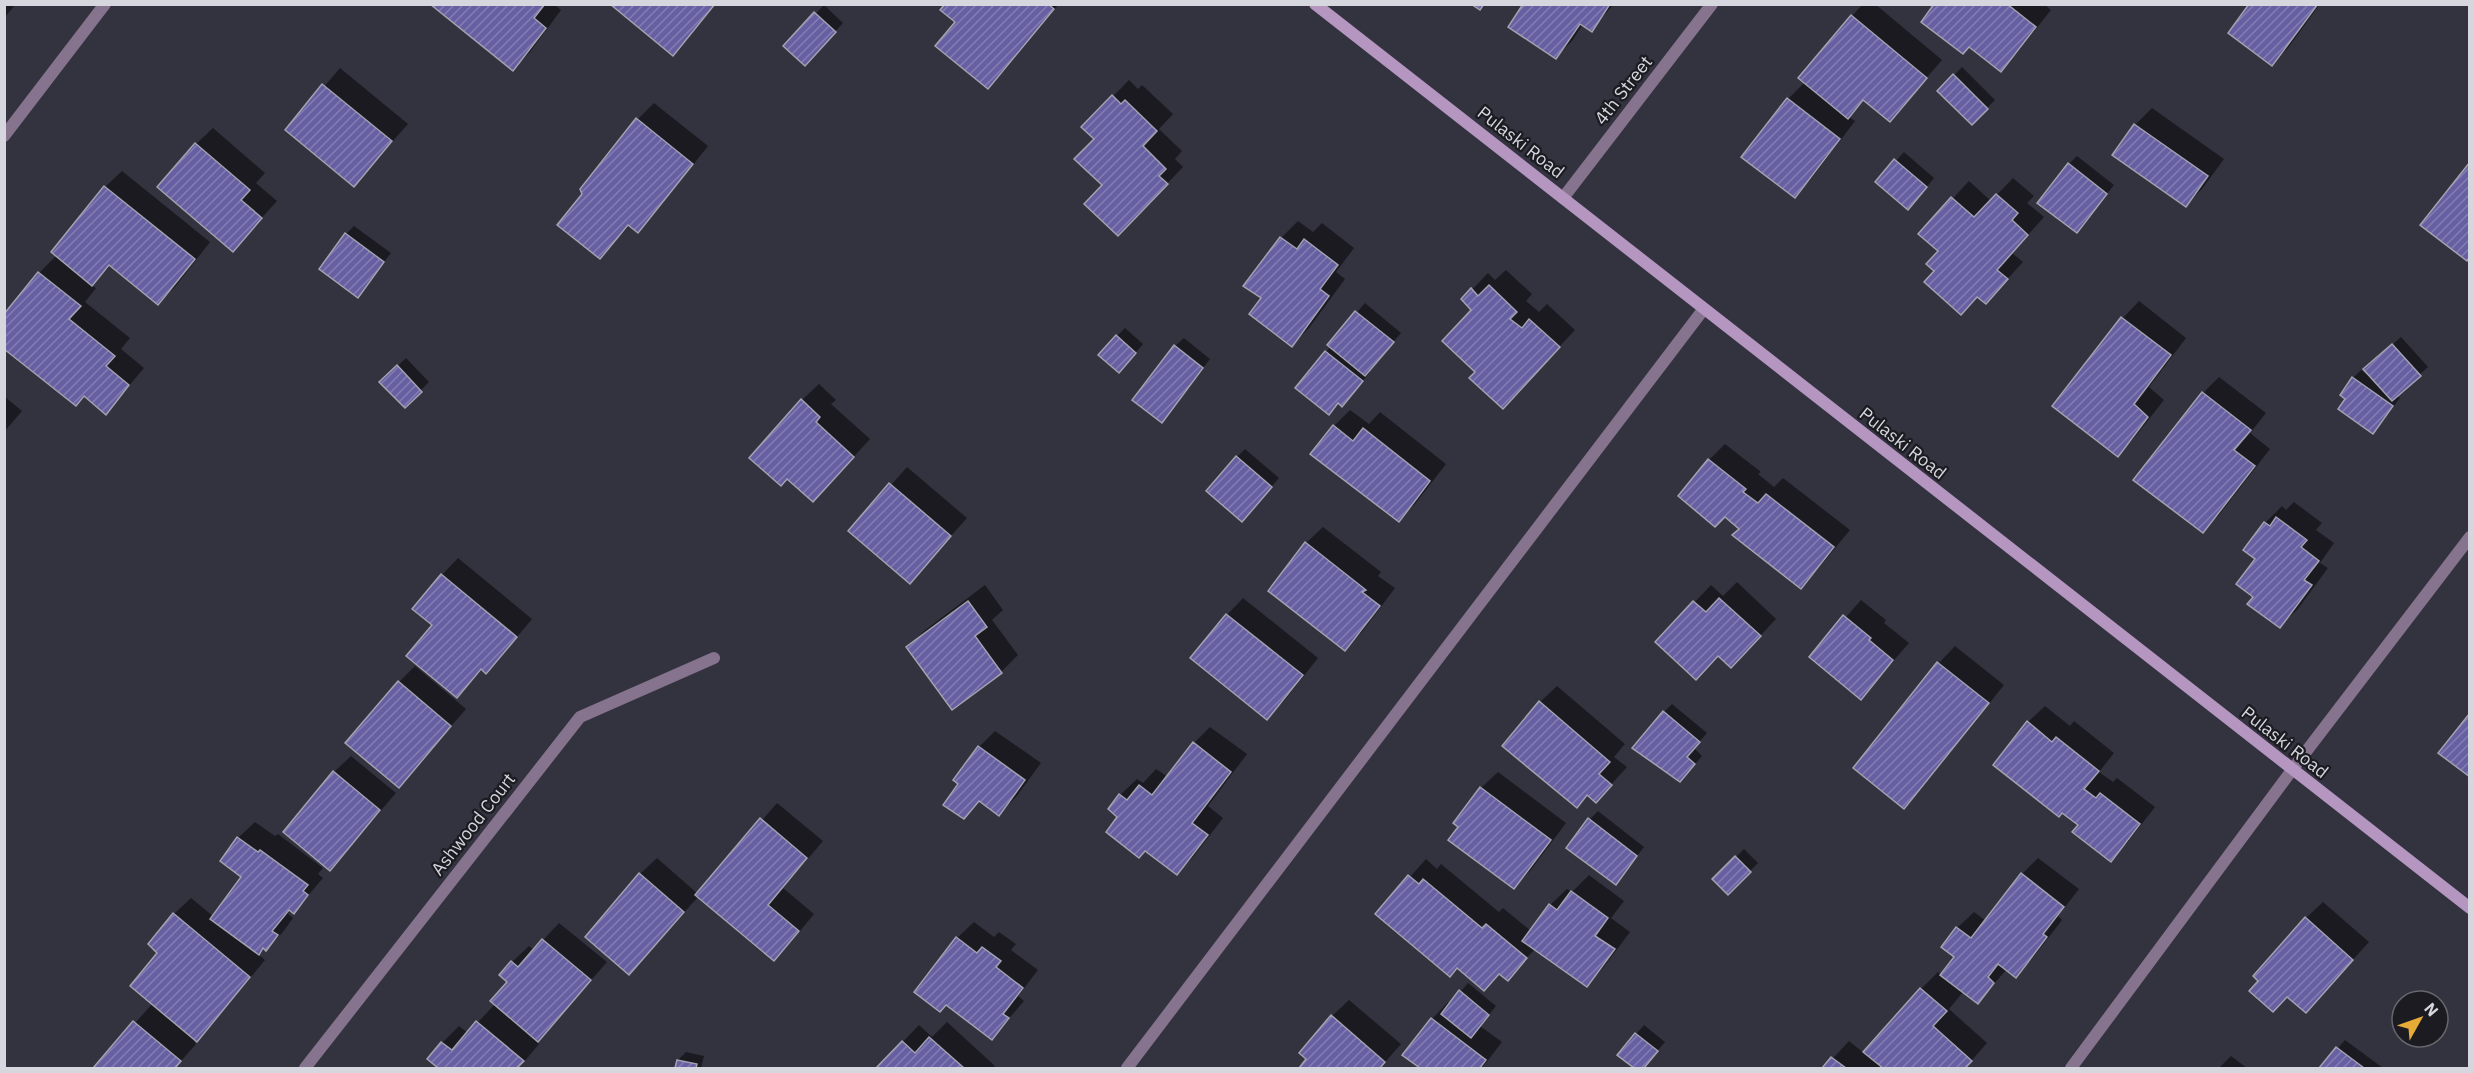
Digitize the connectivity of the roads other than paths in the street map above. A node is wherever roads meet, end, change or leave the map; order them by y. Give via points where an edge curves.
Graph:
1 (105, 4) edge
2 (1315, 4) edge
3 (1712, 4) edge
4 (4, 136) edge
5 (1563, 198) junction
6 (1703, 310) junction
7 (2469, 537) edge
8 (714, 658) dead end
9 (2292, 770) junction
10 (2469, 908) edge
11 (304, 1068) edge
12 (1127, 1068) edge
13 (2072, 1068) edge

1 - 4 street
2 - 5 main road, Pulaski Road
3 - 5 street, 4th Street
5 - 6 main road, Pulaski Road
6 - 9 main road, Pulaski Road
6 - 12 street
7 - 9 street
8 - 11 street, Ashwood Court via 580,717
9 - 10 main road, Pulaski Road
9 - 13 street

